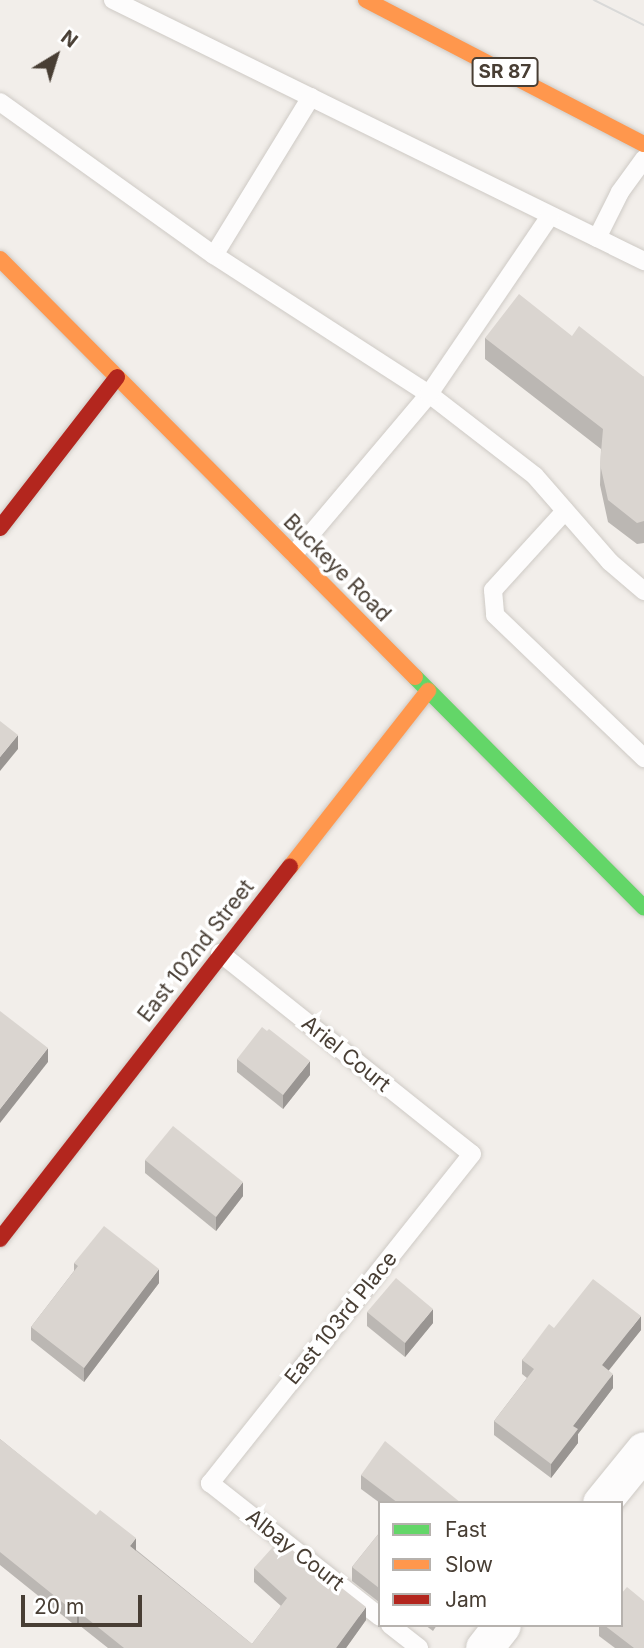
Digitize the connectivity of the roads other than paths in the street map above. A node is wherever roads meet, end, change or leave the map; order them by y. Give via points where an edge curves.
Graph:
1 (113, 0) edge
2 (366, 0) edge
3 (311, 97) junction
4 (0, 102) edge
5 (644, 144) edge
6 (644, 159) edge
7 (550, 216) junction
8 (597, 238) junction
9 (214, 254) junction
10 (0, 259) edge
11 (644, 261) edge
12 (117, 377) junction
13 (429, 394) junction
14 (565, 511) junction
15 (0, 528) edge
16 (294, 554) junction
17 (644, 591) edge
18 (428, 691) junction
19 (644, 758) edge
20 (644, 908) edge
21 (220, 953) junction
22 (472, 1154) joint
23 (0, 1239) edge
24 (644, 1450) edge
25 (210, 1483) joint
26 (603, 1501) edge
27 (378, 1615) edge
28 (393, 1627) edge
29 (500, 1627) edge
30 (419, 1648) edge
31 (484, 1648) edge

1 - 3 lane
2 - 5 street, SR 87
3 - 7 lane
3 - 9 lane
4 - 9 lane
6 - 8 lane via 620,192
7 - 8 lane
7 - 13 lane
8 - 11 lane
9 - 13 lane
10 - 12 street, Buckeye Road
12 - 15 street
12 - 16 street, Buckeye Road
13 - 14 lane via 535,476
13 - 16 lane
14 - 17 lane via 610,562
14 - 19 lane via 493,590 495,615
16 - 18 street, Buckeye Road
18 - 20 street, Buckeye Road
18 - 21 street, East 102nd Street
21 - 22 lane, Ariel Court
21 - 23 street, East 102nd Street
22 - 25 lane, East 103rd Place
24 - 26 street
25 - 27 lane, Albay Court
28 - 30 lane
29 - 31 street

